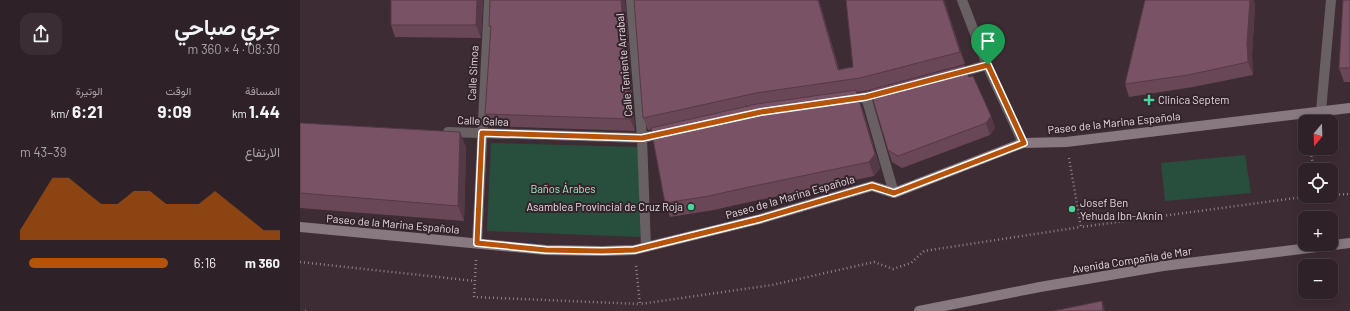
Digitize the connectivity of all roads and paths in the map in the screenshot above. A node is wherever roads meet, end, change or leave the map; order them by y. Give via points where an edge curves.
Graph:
1 (489, 0) edge
2 (630, 0) edge
3 (962, 0) edge
4 (1331, 0) edge
5 (988, 65) junction
6 (942, 77) edge
7 (889, 91) edge
8 (866, 97) junction
9 (836, 101) edge
10 (1350, 108) edge
11 (1321, 111) junction
12 (672, 131) edge
13 (434, 132) edge
14 (482, 133) junction
15 (642, 138) junction
16 (1066, 142) junction
17 (1024, 143) junction
18 (894, 193) junction
19 (1350, 194) edge
20 (1338, 195) edge
21 (1298, 198) edge
22 (300, 227) edge
23 (1081, 228) junction
24 (477, 243) junction
25 (1350, 243) edge
26 (646, 247) junction
27 (634, 250) junction
28 (300, 262) edge
29 (475, 281) junction
30 (640, 304) junction
31 (305, 311) edge
32 (308, 311) edge
33 (919, 311) edge

1 - 14 street, Calle Simoa
2 - 15 street, Calle Teniente Arrabal
3 - 5 street
4 - 11 street
5 - 6 street
5 - 17 street
7 - 8 street
8 - 9 street
8 - 18 street
10 - 11 main road, Paseo de la Marina Española
11 - 16 main road, Paseo de la Marina Española
12 - 15 street, Calle Galea
13 - 14 street, Calle Galea
14 - 15 street, Calle Galea
14 - 24 street, Calle Simoa
15 - 26 street, Calle Teniente Arrabal
16 - 17 main road, Paseo de la Marina Española
16 - 23 path
17 - 18 main road, Paseo de la Marina Española
18 - 26 main road, Paseo de la Marina Española via 872,186 760,219
19 - 20 path
21 - 23 path
22 - 24 main road, Paseo de la Marina Española
23 - 30 path via 924,251 911,263 893,268 874,262 772,285
24 - 27 main road, Paseo de la Marina Española via 546,250
24 - 29 path
25 - 33 main road, Avenida Compañía de Mar via 1163,266
26 - 27 main road, Paseo de la Marina Española
27 - 30 path
28 - 29 path
29 - 30 path via 474,297
31 - 32 path

